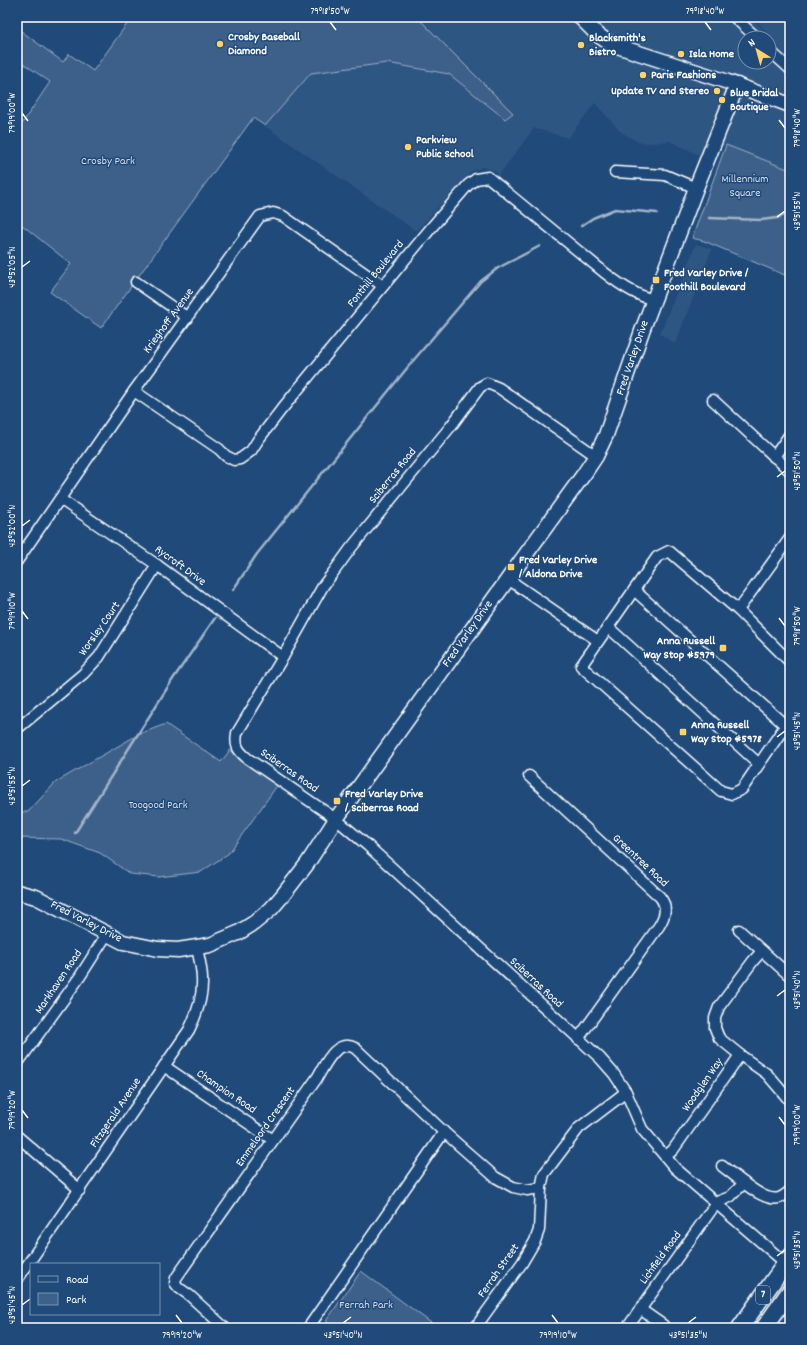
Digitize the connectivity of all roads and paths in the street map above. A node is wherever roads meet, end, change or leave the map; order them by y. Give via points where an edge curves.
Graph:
1 (580, 17) edge
2 (734, 17) edge
3 (748, 30) edge
4 (777, 57) edge
5 (790, 69) edge
6 (737, 85) junction
7 (790, 105) edge
8 (615, 172) dead end
9 (696, 188) junction
10 (136, 282) dead end
11 (383, 286) junction
12 (654, 300) junction
13 (188, 318) junction
14 (134, 391) junction
15 (713, 400) dead end
16 (790, 434) edge
17 (596, 456) junction
18 (774, 457) junction
19 (790, 471) edge
20 (60, 499) junction
21 (790, 538) edge
22 (17, 561) edge
23 (157, 565) junction
24 (508, 578) junction
25 (634, 590) junction
26 (738, 610) junction
27 (608, 626) junction
28 (598, 641) junction
29 (283, 657) junction
30 (790, 662) edge
31 (788, 722) edge
32 (17, 729) edge
33 (759, 764) junction
34 (529, 776) dead end
35 (336, 819) junction
36 (17, 892) edge
37 (739, 930) dead end
38 (107, 934) junction
39 (197, 948) junction
40 (762, 951) junction
41 (790, 976) edge
42 (578, 1039) junction
43 (740, 1055) junction
44 (17, 1064) edge
45 (164, 1066) junction
46 (626, 1092) junction
47 (790, 1101) edge
48 (444, 1132) junction
49 (17, 1136) edge
50 (273, 1140) junction
51 (666, 1156) junction
52 (722, 1166) dead end
53 (744, 1183) junction
54 (541, 1188) junction
55 (80, 1190) junction
56 (790, 1191) edge
57 (717, 1202) junction
58 (789, 1262) edge
59 (17, 1280) edge
60 (790, 1291) edge
61 (640, 1309) junction
62 (225, 1328) edge
63 (308, 1328) edge
64 (475, 1328) edge
65 (627, 1328) edge
66 (665, 1328) edge
67 (740, 1328) edge
68 (764, 1328) edge

1 - 6 street via 611,44
2 - 3 street
4 - 5 street
6 - 7 street
6 - 9 street, Fred Varley Drive
8 - 9 street via 665,175
9 - 12 street, Fred Varley Drive
10 - 13 street
11 - 12 street, Fonthill Boulevard via 468,185 476,179 488,177 605,273 619,283
11 - 13 street, Krieghoff Avenue via 283,216 265,214 256,220
11 - 14 street, Fonthill Boulevard via 281,410 251,451 240,459 234,460 226,456 220,449
12 - 17 street, Fred Varley Drive via 606,435
13 - 14 street, Krieghoff Avenue
14 - 20 street, Krieghoff Avenue
15 - 18 street
16 - 18 street
17 - 24 street, Fred Varley Drive
17 - 29 street, Sciberras Road via 499,388 487,383 480,387 339,564 323,586
18 - 19 street
20 - 22 street, Krieghoff Avenue
20 - 23 street, Rycroft Drive
21 - 26 street
23 - 29 street, Rycroft Drive
23 - 32 street, Worsley Court via 99,657 83,674
24 - 28 street
24 - 35 street, Fred Varley Drive
25 - 26 street via 657,557 669,551
25 - 27 street
25 - 31 street
26 - 30 street
27 - 28 street
27 - 33 street
28 - 33 street via 581,666 721,791 732,794 742,789
29 - 35 street, Sciberras Road via 237,733 239,752
31 - 33 street
34 - 42 street, Greentree Road via 660,897 666,909 659,926
35 - 39 street, Fred Varley Drive via 307,864 271,909 238,933
35 - 42 street, Sciberras Road
36 - 38 street, Fred Varley Drive via 36,897
37 - 40 street
38 - 39 street, Fred Varley Drive via 123,942 145,947 178,950
38 - 44 street, Markhaven Road via 79,978
39 - 45 street, Fitzgerald Avenue via 202,979 197,1014
40 - 41 street
40 - 43 street, Woodglen Way via 719,1007 715,1018 715,1028 720,1038
42 - 46 street, Sciberras Road via 600,1058
43 - 47 street via 767,1074
43 - 51 street, Woodglen Way
45 - 50 street, Champion Road
45 - 55 street, Fitzgerald Avenue
46 - 51 street, Sciberras Road via 642,1129
46 - 54 street, Ferrah Street via 579,1128 544,1174
48 - 50 street, Emmeloord Crescent via 355,1048 345,1045 332,1054
48 - 54 street, Emmeloord Crescent via 495,1177 514,1187 527,1190
48 - 63 street
49 - 55 street
50 - 62 street, Emmeloord Crescent via 176,1278 178,1288
51 - 57 street, Sciberras Road via 675,1168
52 - 53 street
53 - 56 street via 771,1198 780,1198
53 - 57 street via 730,1197
54 - 64 street, Ferrah Street via 539,1230 535,1241
55 - 59 street, Fitzgerald Avenue
57 - 58 street, Sciberras Road
57 - 61 street, Lichfield Road
58 - 67 main road, 7
60 - 68 main road, 7
61 - 65 street, Lichfield Road
61 - 66 street

